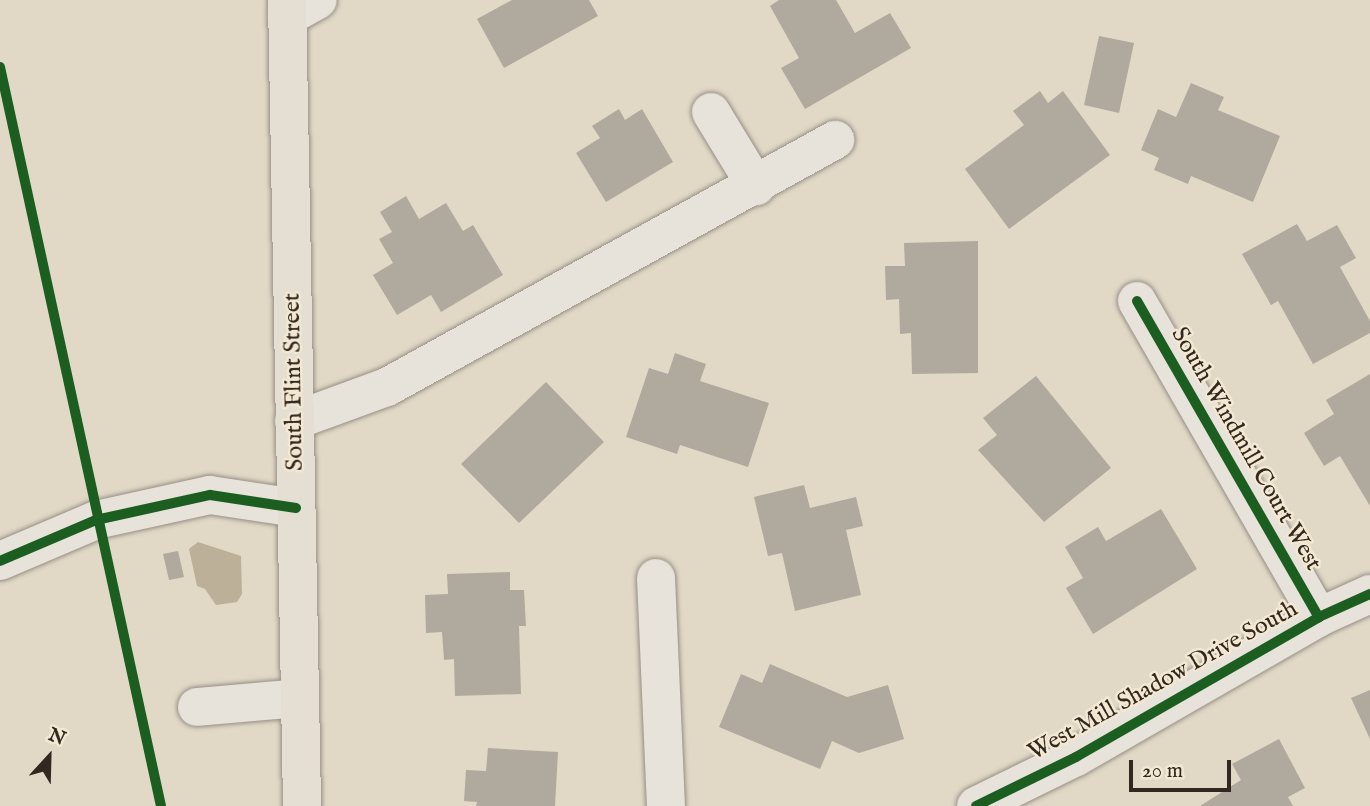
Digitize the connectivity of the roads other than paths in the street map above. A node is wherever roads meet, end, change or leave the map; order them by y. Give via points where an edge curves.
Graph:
1 (298, 6) edge
2 (711, 112) dead end
3 (835, 140) dead end
4 (756, 186) junction
5 (1137, 301) dead end
6 (294, 421) junction
7 (296, 508) junction
8 (0, 561) edge
9 (656, 578) dead end
10 (1370, 594) edge
11 (1319, 617) junction
12 (299, 698) junction
13 (197, 707) dead end
14 (302, 806) edge
15 (666, 806) edge
16 (976, 806) edge

1 - 6 main road, South Flint Street
2 - 4 street
3 - 4 street
4 - 6 street via 387,387
5 - 11 street, South Windmill Court West
6 - 7 main road, South Flint Street
7 - 8 street via 210,495 96,520
7 - 12 main road, South Flint Street
9 - 15 street
10 - 11 street, West Mill Shadow Drive South
11 - 16 street, West Mill Shadow Drive South via 1076,757
12 - 13 street
12 - 14 main road, South Flint Street

